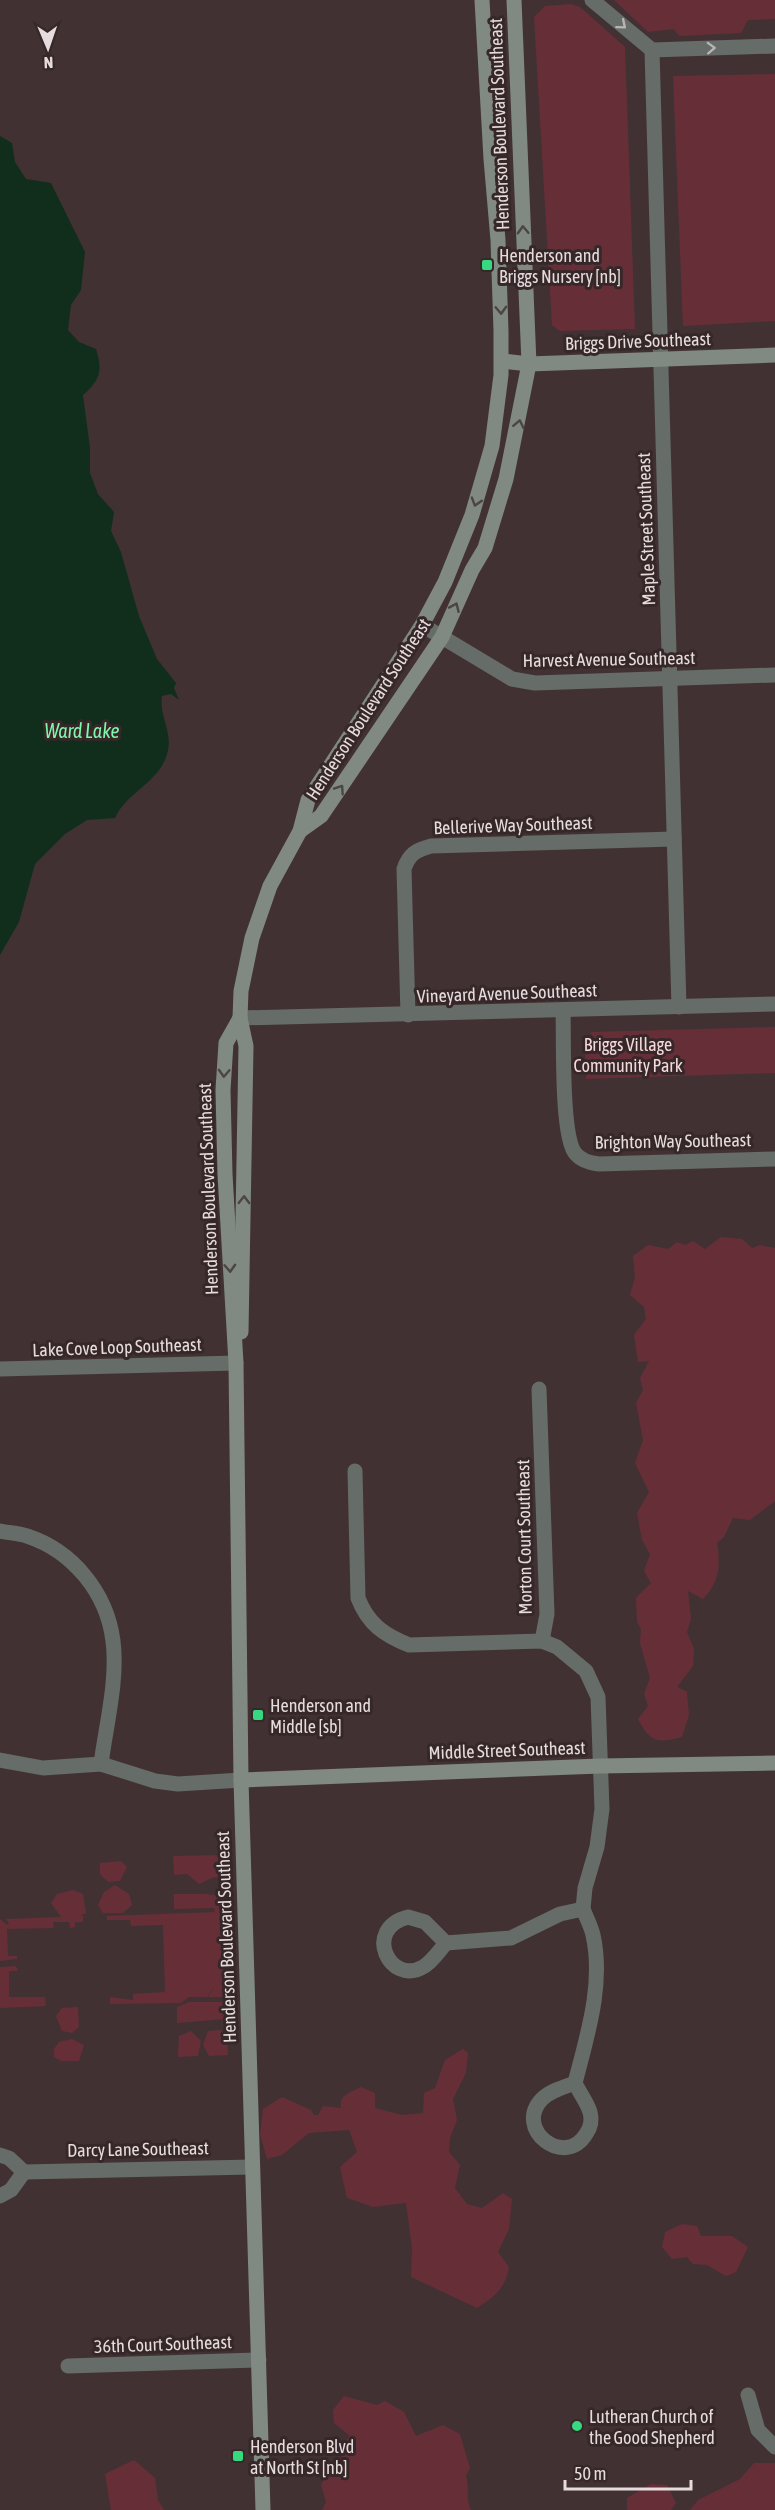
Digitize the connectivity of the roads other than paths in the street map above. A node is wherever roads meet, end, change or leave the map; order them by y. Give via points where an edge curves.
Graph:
1 (482, 0) edge
2 (514, 0) edge
3 (592, 0) edge
4 (775, 46) edge
5 (652, 50) junction
6 (775, 355) edge
7 (659, 360) junction
8 (502, 361) junction
9 (529, 364) junction
10 (422, 625) junction
11 (442, 637) junction
12 (775, 675) edge
13 (670, 678) junction
14 (300, 831) junction
15 (674, 839) junction
16 (775, 1004) edge
17 (680, 1007) junction
18 (563, 1011) junction
19 (408, 1015) junction
20 (240, 1018) junction
21 (775, 1159) edge
22 (236, 1363) junction
23 (0, 1369) edge
24 (539, 1389) dead end
25 (355, 1472) dead end
26 (0, 1532) edge
27 (542, 1641) junction
28 (0, 1760) edge
29 (775, 1763) edge
30 (101, 1764) junction
31 (600, 1766) junction
32 (241, 1780) junction
33 (583, 1909) junction
34 (446, 1943) dead end
35 (574, 2083) junction
36 (0, 2155) edge
37 (252, 2167) junction
38 (24, 2172) junction
39 (0, 2196) edge
40 (259, 2360) junction
41 (68, 2366) dead end
42 (748, 2395) dead end
43 (775, 2447) edge
44 (263, 2510) edge

1 -> 8 main road, Henderson Boulevard Southeast
9 -> 2 main road, Henderson Boulevard Southeast
3 -> 5 street
5 -> 4 street
5 - 7 street, Maple Street Southeast
6 - 7 main road, Briggs Drive Southeast
7 - 9 main road, Briggs Drive Southeast
7 - 13 street, Maple Street Southeast
8 - 9 main road, Briggs Drive Southeast
8 -> 10 main road, Henderson Boulevard Southeast via 492,446 483,480 460,549
11 -> 9 main road, Henderson Boulevard Southeast via 485,548 506,479
10 - 11 street, Harvest Avenue Southeast
10 - 14 main road, Henderson Boulevard Southeast via 308,800
11 - 13 street, Harvest Avenue Southeast via 512,679 535,683
14 -> 11 main road, Henderson Boulevard Southeast via 321,816
12 - 13 street, Harvest Avenue Southeast
13 - 15 street, Maple Street Southeast
14 - 20 main road, Henderson Boulevard Southeast via 270,886 252,938 241,991
15 - 17 street, Maple Street Southeast
15 - 19 street, Bellerive Way Southeast via 431,846 417,850 404,869
16 - 17 street, Vineyard Avenue Southeast
17 - 18 street, Vineyard Avenue Southeast
18 - 19 street, Vineyard Avenue Southeast
18 - 21 street, Brighton Way Southeast via 567,1133 576,1155 599,1164
19 - 20 street, Vineyard Avenue Southeast
22 -> 20 main road, Henderson Boulevard Southeast via 242,1323 246,1046
20 -> 22 main road, Henderson Boulevard Southeast via 226,1043 223,1089
22 - 23 street, Lake Cove Loop Southeast
22 - 32 main road, Henderson Boulevard Southeast
24 - 27 street, Morton Court Southeast via 547,1614
25 - 27 street via 358,1598 375,1627 409,1644
26 - 30 street via 27,1536 58,1551 85,1573 105,1610 113,1641 113,1674
27 - 31 street via 557,1647 586,1671 598,1697
28 - 30 street via 43,1768
29 - 31 main road, Middle Street Southeast
30 - 32 street via 178,1784
31 - 32 main road, Middle Street Southeast
31 - 33 street via 599,1828
32 - 37 main road, Henderson Boulevard Southeast
33 - 34 street via 560,1914 511,1938
33 - 35 street via 593,1935 594,2006
35 - 35 street via 550,2094 537,2106 533,2124 549,2145 576,2145 589,2130 589,2110
36 - 38 street
37 - 38 street, Darcy Lane Southeast
37 - 40 main road, Henderson Boulevard Southeast
38 - 39 street via 11,2190
40 - 41 street, 36th Court Southeast
40 - 44 main road, Henderson Boulevard Southeast
42 - 43 street via 758,2430

